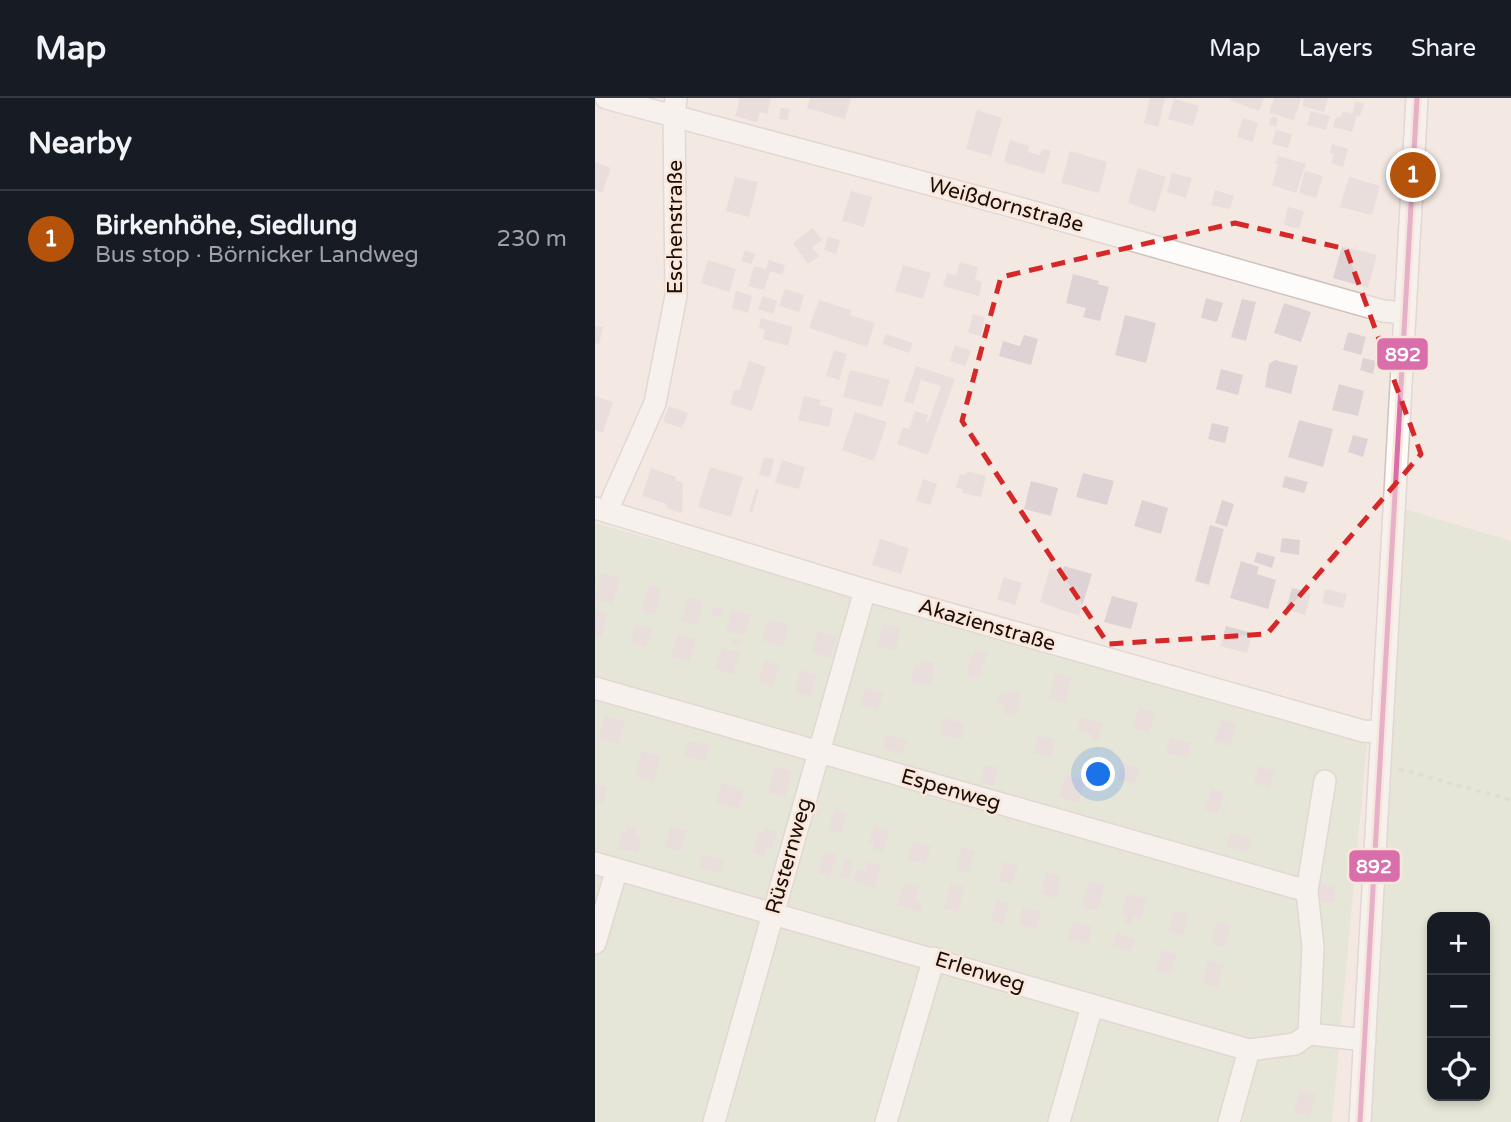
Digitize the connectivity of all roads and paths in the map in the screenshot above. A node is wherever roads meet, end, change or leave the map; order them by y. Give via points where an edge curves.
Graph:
1 (606, 98) edge
2 (1417, 98) edge
3 (675, 107) edge
4 (1405, 313) junction
5 (601, 510) edge
6 (865, 590) junction
7 (595, 688) edge
8 (1382, 732) junction
9 (818, 752) junction
10 (1380, 764) junction
11 (1325, 781) dead end
12 (1511, 800) edge
13 (595, 863) edge
14 (617, 869) junction
15 (1307, 891) junction
16 (773, 914) junction
17 (595, 943) edge
18 (934, 958) junction
19 (1093, 1006) junction
20 (1308, 1034) junction
21 (1365, 1040) junction
22 (1249, 1050) junction
23 (714, 1122) edge
24 (886, 1122) edge
25 (1059, 1122) edge
26 (1229, 1122) edge
27 (1360, 1122) edge

1 - 3 street, Weißdornstraße
2 - 4 street
3 - 4 street, Weißdornstraße via 1383,311
3 - 5 street, Eschenstraße via 676,296 655,403
4 - 8 street
5 - 6 street, Akazienstraße
6 - 8 street, Akazienstraße via 1363,731
6 - 9 street, Rüsternweg
7 - 9 street, Espenweg
8 - 10 street
9 - 15 street, Espenweg
9 - 16 street, Rüsternweg
10 - 12 path
10 - 21 street
11 - 15 street
13 - 14 street, Erlenweg
14 - 16 street, Erlenweg
14 - 17 street
15 - 20 street via 1313,947
16 - 18 street, Erlenweg
16 - 23 street, Rüsternweg
18 - 19 street, Erlenweg
18 - 24 street
19 - 22 street, Erlenweg
19 - 25 street
20 - 21 street, Erlenweg
20 - 22 street, Erlenweg via 1295,1044
21 - 27 street
22 - 26 street

